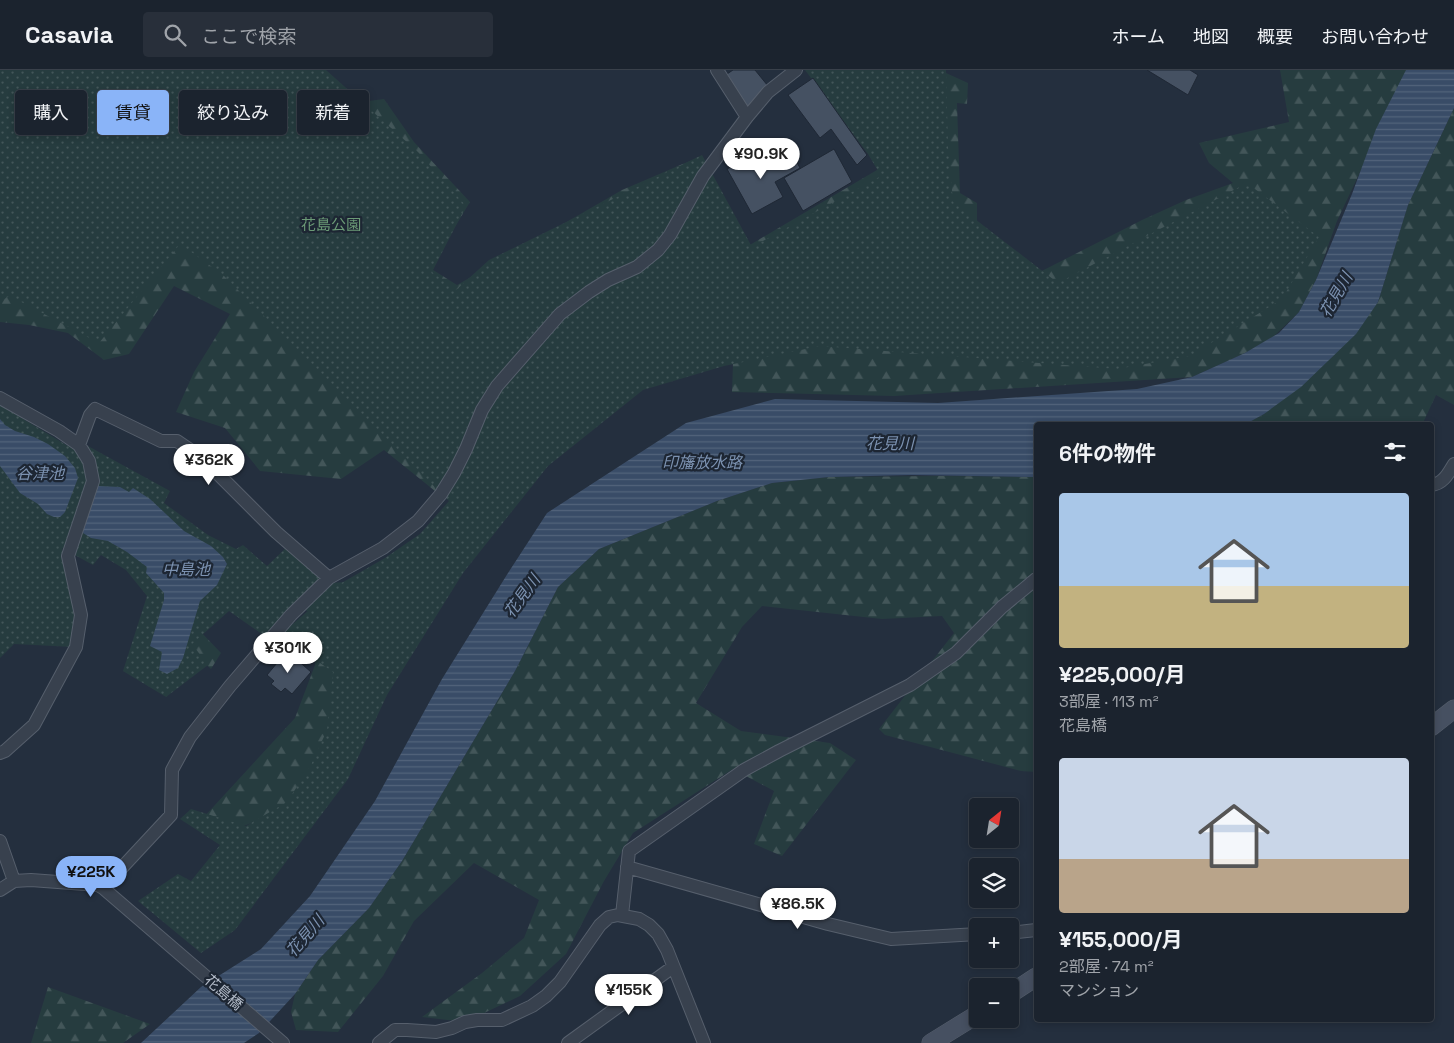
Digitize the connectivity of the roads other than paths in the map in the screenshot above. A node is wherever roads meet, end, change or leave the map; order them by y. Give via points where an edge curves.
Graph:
1 (716, 70) edge
2 (796, 70) edge
3 (747, 117) junction
4 (0, 398) edge
5 (78, 445) junction
6 (1454, 464) edge
7 (1434, 485) edge
8 (329, 578) junction
9 (1034, 581) edge
10 (1454, 708) edge
11 (1434, 725) edge
12 (0, 753) edge
13 (0, 841) edge
14 (627, 867) junction
15 (14, 880) junction
16 (103, 888) junction
17 (0, 890) edge
18 (622, 915) junction
19 (1034, 930) edge
20 (1019, 932) edge
21 (969, 935) edge
22 (673, 967) junction
23 (1034, 978) edge
24 (1019, 988) edge
25 (969, 1020) edge
26 (283, 1043) edge
27 (379, 1043) edge
28 (568, 1043) edge
29 (704, 1043) edge
30 (931, 1043) edge

1 - 3 street
2 - 3 street via 768,92
3 - 8 street via 703,176 658,250 637,267 608,280 560,314 497,386 482,410 454,473 418,520 383,548
4 - 5 street
5 - 8 street via 95,409 161,441 177,441 202,458 276,532
5 - 12 street via 89,461 94,481 68,556 81,615 76,647 34,725
6 - 7 street via 1443,480
8 - 16 street via 291,616 190,736 172,770 171,815
9 - 14 street via 956,653 910,685 744,770 629,851
10 - 11 street
13 - 15 street
14 - 18 street
14 - 21 street via 891,939
15 - 16 street via 98,885
15 - 17 street
16 - 26 street, 花島橋
18 - 22 street via 639,919 658,934
18 - 27 street via 609,917 560,982 526,1010 502,1020 465,1022 436,1032 395,1030
19 - 20 street
22 - 28 street
22 - 29 street
23 - 24 street
25 - 30 street

